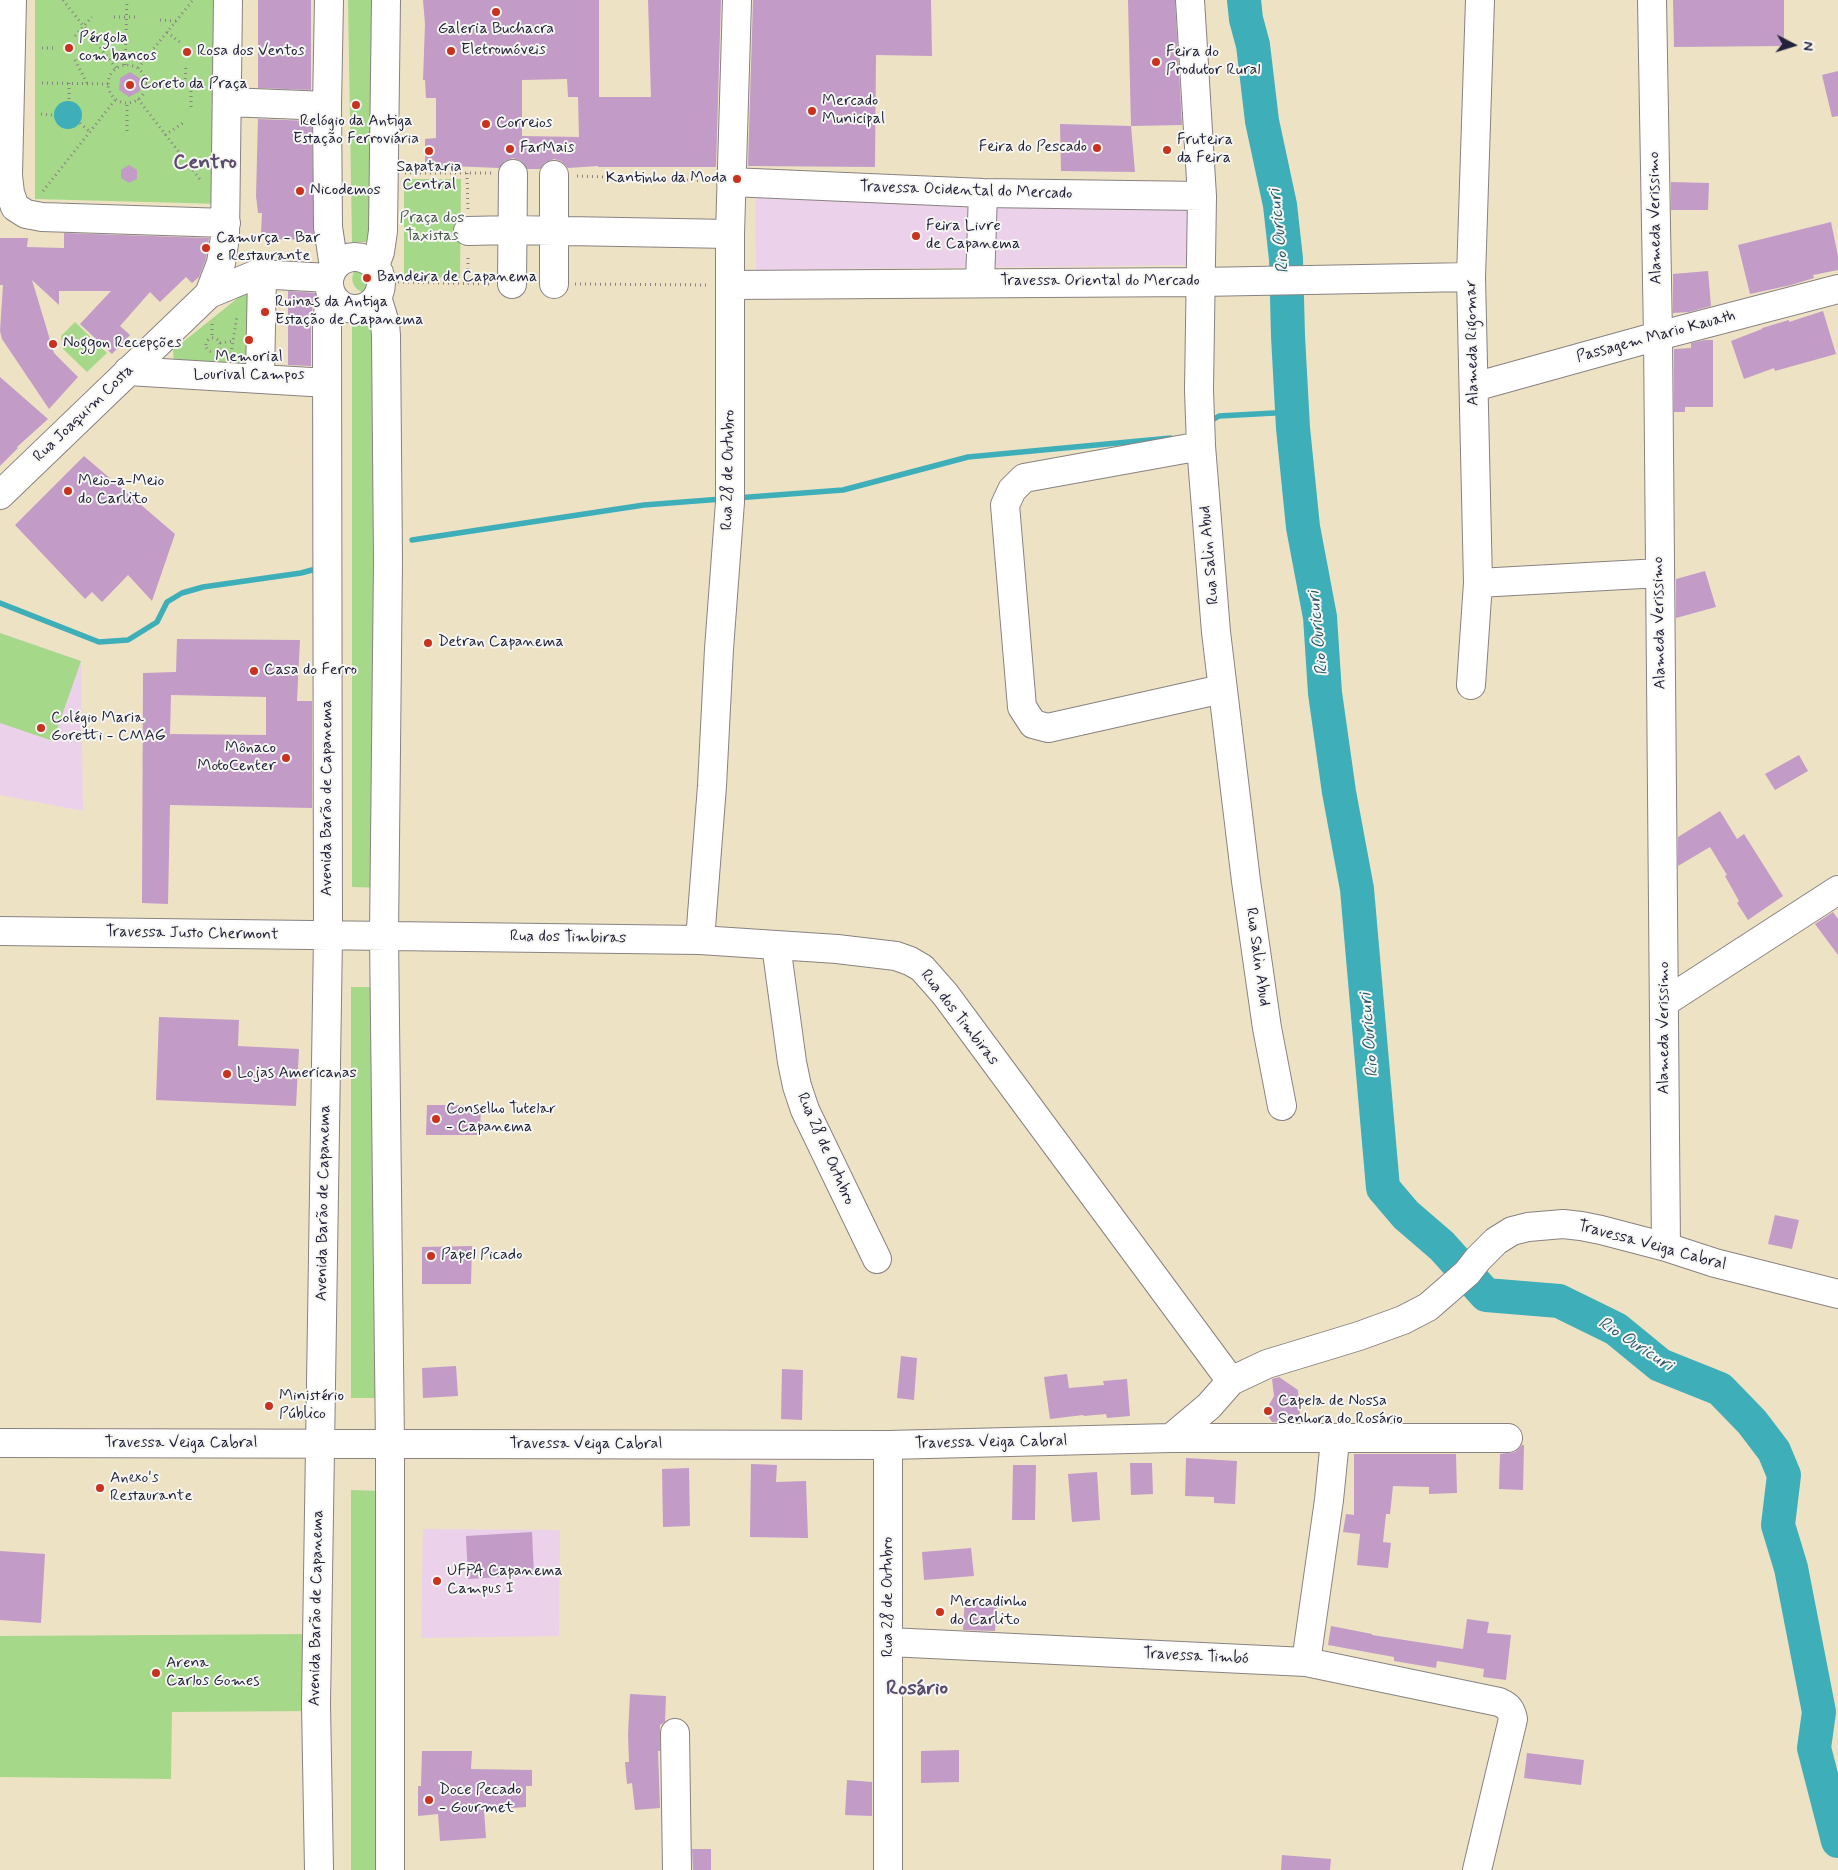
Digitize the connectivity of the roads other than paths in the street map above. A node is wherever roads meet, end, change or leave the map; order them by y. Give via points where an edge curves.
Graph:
1 (12, 0) edge
2 (228, 0) edge
3 (329, 0) edge
4 (386, 0) edge
5 (737, 0) edge
6 (1190, 0) edge
7 (1480, 0) edge
8 (1652, 0) edge
9 (221, 94) junction
10 (327, 106) junction
11 (513, 174) dead end
12 (554, 175) dead end
13 (731, 182) junction
14 (982, 193) junction
15 (1202, 196) junction
16 (225, 230) junction
17 (513, 230) junction
18 (555, 230) junction
19 (468, 231) dead end
20 (730, 234) junction
21 (374, 265) junction
22 (260, 274) junction
23 (1471, 277) junction
24 (332, 280) junction
25 (1200, 282) junction
26 (980, 283) junction
27 (512, 284) dead end
28 (554, 284) dead end
29 (730, 285) junction
30 (1838, 289) edge
31 (209, 294) junction
32 (377, 298) junction
33 (1658, 336) junction
34 (128, 371) junction
35 (260, 378) junction
36 (327, 383) junction
37 (1474, 387) junction
38 (1201, 446) junction
39 (0, 495) edge
40 (1660, 573) junction
41 (1478, 583) junction
42 (1471, 685) dead end
43 (1222, 690) junction
44 (1838, 890) edge
45 (0, 931) edge
46 (328, 936) junction
47 (384, 936) junction
48 (700, 940) junction
49 (776, 945) junction
50 (1665, 1002) junction
51 (1282, 1106) dead end
52 (1666, 1246) junction
53 (877, 1259) dead end
54 (1838, 1294) edge
55 (1231, 1381) junction
56 (1171, 1438) junction
57 (1508, 1438) dead end
58 (1335, 1440) junction
59 (0, 1443) edge
60 (320, 1444) junction
61 (390, 1445) junction
62 (888, 1445) junction
63 (889, 1642) junction
64 (1306, 1662) junction
65 (675, 1733) dead end
66 (320, 1870) edge
67 (390, 1870) edge
68 (677, 1870) edge
69 (888, 1870) edge
70 (1477, 1870) edge

1 - 16 street via 8,176 15,207 26,214 62,219
2 - 9 street
3 - 10 street, Avenida Barão de Capanema
4 - 21 street via 383,230 380,252
5 - 13 street, Rua 28 de Outubro
6 - 15 street, Rua Salin Abud
7 - 23 street, Alameda Rigomar
8 - 33 street, Alameda Verissimo
9 - 10 street
9 - 16 street
10 - 24 street, Avenida Barão de Capanema
11 - 17 street
12 - 18 street
13 - 14 street, Travessa Ocidental do Mercado
13 - 20 street, Rua 28 de Outubro
14 - 15 street, Travessa Ocidental do Mercado
14 - 26 street
15 - 25 street, Rua Salin Abud
16 - 22 street
16 - 31 street via 221,263
17 - 18 street
17 - 19 street
17 - 27 street
18 - 20 street
18 - 28 street
20 - 29 street, Rua 28 de Outubro
21 - 24 street via 358,256 349,257 341,260
21 - 32 street via 381,282
22 - 24 street, Rua Joaquim Costa
22 - 31 street, Rua Joaquim Costa
22 - 35 street
23 - 25 street, Travessa Oriental do Mercado
23 - 37 street, Alameda Rigomar
24 - 32 street via 338,303 345,308 363,308
24 - 36 street, Avenida Barão de Capanema via 327,325
25 - 26 street, Travessa Oriental do Mercado
25 - 38 street, Rua Salin Abud
26 - 29 street, Travessa Oriental do Mercado
29 - 48 street, Rua 28 de Outubro via 730,502
30 - 33 street, Passagem Mario Kauath
31 - 34 street, Rua Joaquim Costa
32 - 47 street via 386,336 388,561
33 - 37 street, Passagem Mario Kauath
33 - 40 street, Alameda Verissimo
34 - 35 street
34 - 39 street, Rua Joaquim Costa
35 - 36 street
36 - 46 street, Avenida Barão de Capanema
37 - 41 street, Alameda Rigomar
38 - 43 street, Rua Salin Abud
38 - 43 street via 1024,478 1012,490 1005,505 1022,708 1033,724 1048,728
40 - 41 street
40 - 50 street, Alameda Verissimo
41 - 42 street, Alameda Rigomar
43 - 51 street, Rua Salin Abud via 1266,1019
44 - 50 street
45 - 46 street, Travessa Justo Chermont
46 - 47 street, Travessa Justo Chermont
46 - 60 street, Avenida Barão de Capanema
47 - 48 street, Rua dos Timbiras
47 - 61 street
48 - 49 street, Rua dos Timbiras
49 - 53 street, Rua 28 de Outubro via 797,1086 805,1110
49 - 55 street, Rua dos Timbiras via 882,954 910,961 922,968
50 - 52 street, Alameda Verissimo
52 - 54 street, Travessa Veiga Cabral via 1715,1263
52 - 55 street, Travessa Veiga Cabral via 1581,1226 1548,1224 1512,1231 1496,1241 1428,1307 1403,1320 1267,1364
55 - 56 street, Travessa Veiga Cabral via 1209,1406
56 - 58 street, Travessa Veiga Cabral
56 - 62 street, Travessa Veiga Cabral
57 - 58 street, Travessa Veiga Cabral
58 - 64 street
59 - 60 street, Travessa Veiga Cabral
60 - 61 street, Travessa Veiga Cabral
60 - 66 street, Avenida Barão de Capanema via 316,1704
61 - 62 street, Travessa Veiga Cabral
61 - 67 street
62 - 63 street, Rua 28 de Outubro
63 - 64 street, Travessa Timbó
63 - 69 street, Rua 28 de Outubro
64 - 70 street, Travessa Timbó via 1499,1702 1512,1710 1513,1719
65 - 68 street

